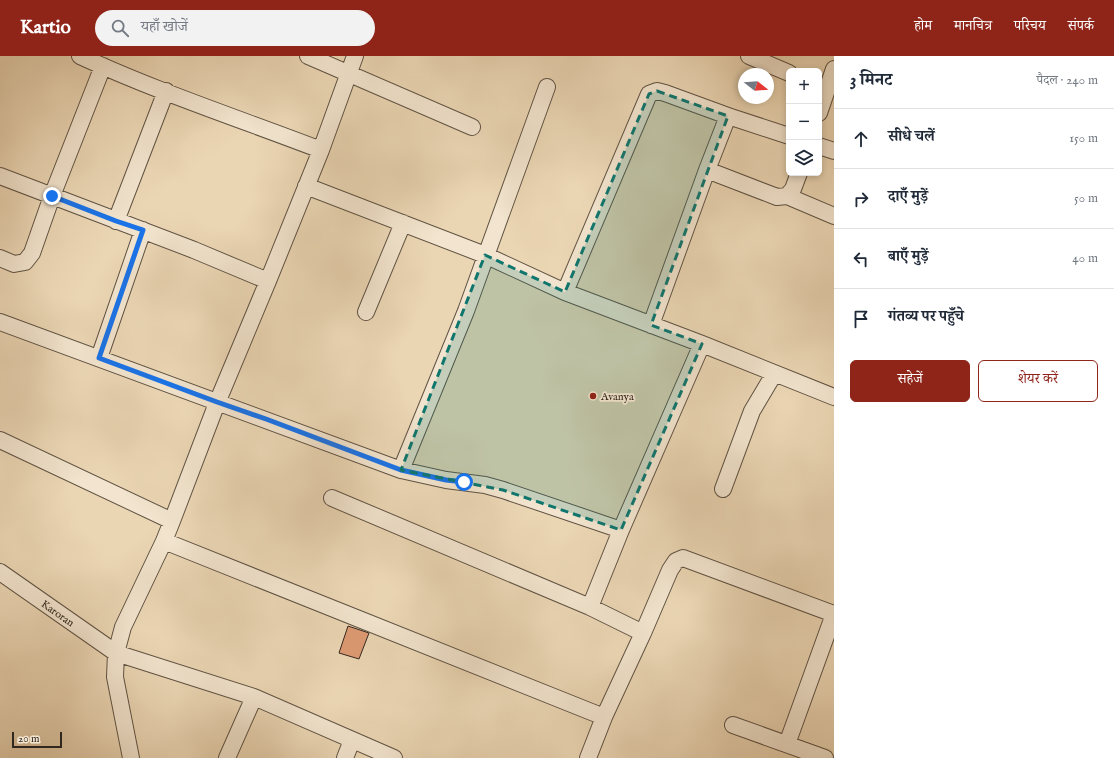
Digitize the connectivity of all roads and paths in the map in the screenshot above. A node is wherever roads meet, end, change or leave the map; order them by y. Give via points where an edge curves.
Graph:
1 (80, 56) edge
2 (308, 56) edge
3 (355, 56) edge
4 (749, 56) edge
5 (103, 66) junction
6 (786, 72) edge
7 (348, 73) junction
8 (829, 80) edge
9 (547, 87) dead end
10 (166, 91) junction
11 (822, 104) edge
12 (728, 116) junction
13 (472, 127) dead end
14 (786, 135) edge
15 (822, 147) edge
16 (321, 150) junction
17 (834, 151) edge
18 (707, 170) junction
19 (0, 176) edge
20 (798, 176) edge
21 (306, 186) junction
22 (52, 196) junction
23 (787, 196) junction
24 (834, 216) edge
25 (116, 221) junction
26 (403, 223) junction
27 (143, 230) junction
28 (485, 255) junction
29 (0, 258) edge
30 (268, 281) junction
31 (565, 292) junction
32 (366, 312) dead end
33 (0, 322) edge
34 (651, 325) junction
35 (702, 344) junction
36 (99, 358) junction
37 (774, 374) junction
38 (834, 397) edge
39 (217, 402) junction
40 (0, 440) edge
41 (401, 470) junction
42 (722, 489) dead end
43 (332, 498) dead end
44 (172, 521) junction
45 (621, 530) junction
46 (164, 541) junction
47 (0, 572) edge
48 (590, 607) junction
49 (834, 614) edge
50 (643, 633) junction
51 (116, 653) junction
52 (254, 697) junction
53 (604, 717) junction
54 (733, 725) dead end
55 (352, 740) junction
56 (787, 744) junction
57 (131, 758) edge
58 (227, 758) edge
59 (345, 758) edge
60 (394, 758) edge
61 (588, 758) edge
62 (825, 758) edge

1 - 5 street
2 - 7 street
3 - 7 street
4 - 6 street
5 - 10 street
5 - 22 street
7 - 13 street
7 - 16 street
8 - 11 street
9 - 28 street
10 - 16 street
10 - 25 street
12 - 14 street
12 - 18 street
12 - 31 street via 661,92 649,94
15 - 17 street
16 - 21 street
18 - 23 street via 777,197
18 - 34 street
19 - 22 street
20 - 23 street
21 - 26 street
21 - 30 street
22 - 25 street
22 - 29 street via 32,253 25,262 14,264
23 - 24 street
25 - 27 street
26 - 28 street
26 - 32 street
27 - 30 street
27 - 36 street
28 - 31 street
28 - 41 street via 466,311
30 - 39 street
31 - 34 street
33 - 36 street
34 - 35 street
35 - 37 street
35 - 45 street
36 - 39 street
37 - 38 street
37 - 42 street via 752,411
39 - 41 street
39 - 44 street
40 - 44 street
41 - 45 street via 503,490
43 - 48 street
44 - 46 street
45 - 48 street
46 - 51 street via 123,627
46 - 53 street
47 - 51 street, Karoran
48 - 50 street
49 - 50 street via 683,558 676,561 670,570
49 - 56 street
50 - 53 street
51 - 52 street, Karoran
51 - 57 street via 115,677
52 - 55 street, Karoran
52 - 58 street
53 - 61 street
54 - 56 street
55 - 59 street
55 - 60 street, Karoran
56 - 62 street

